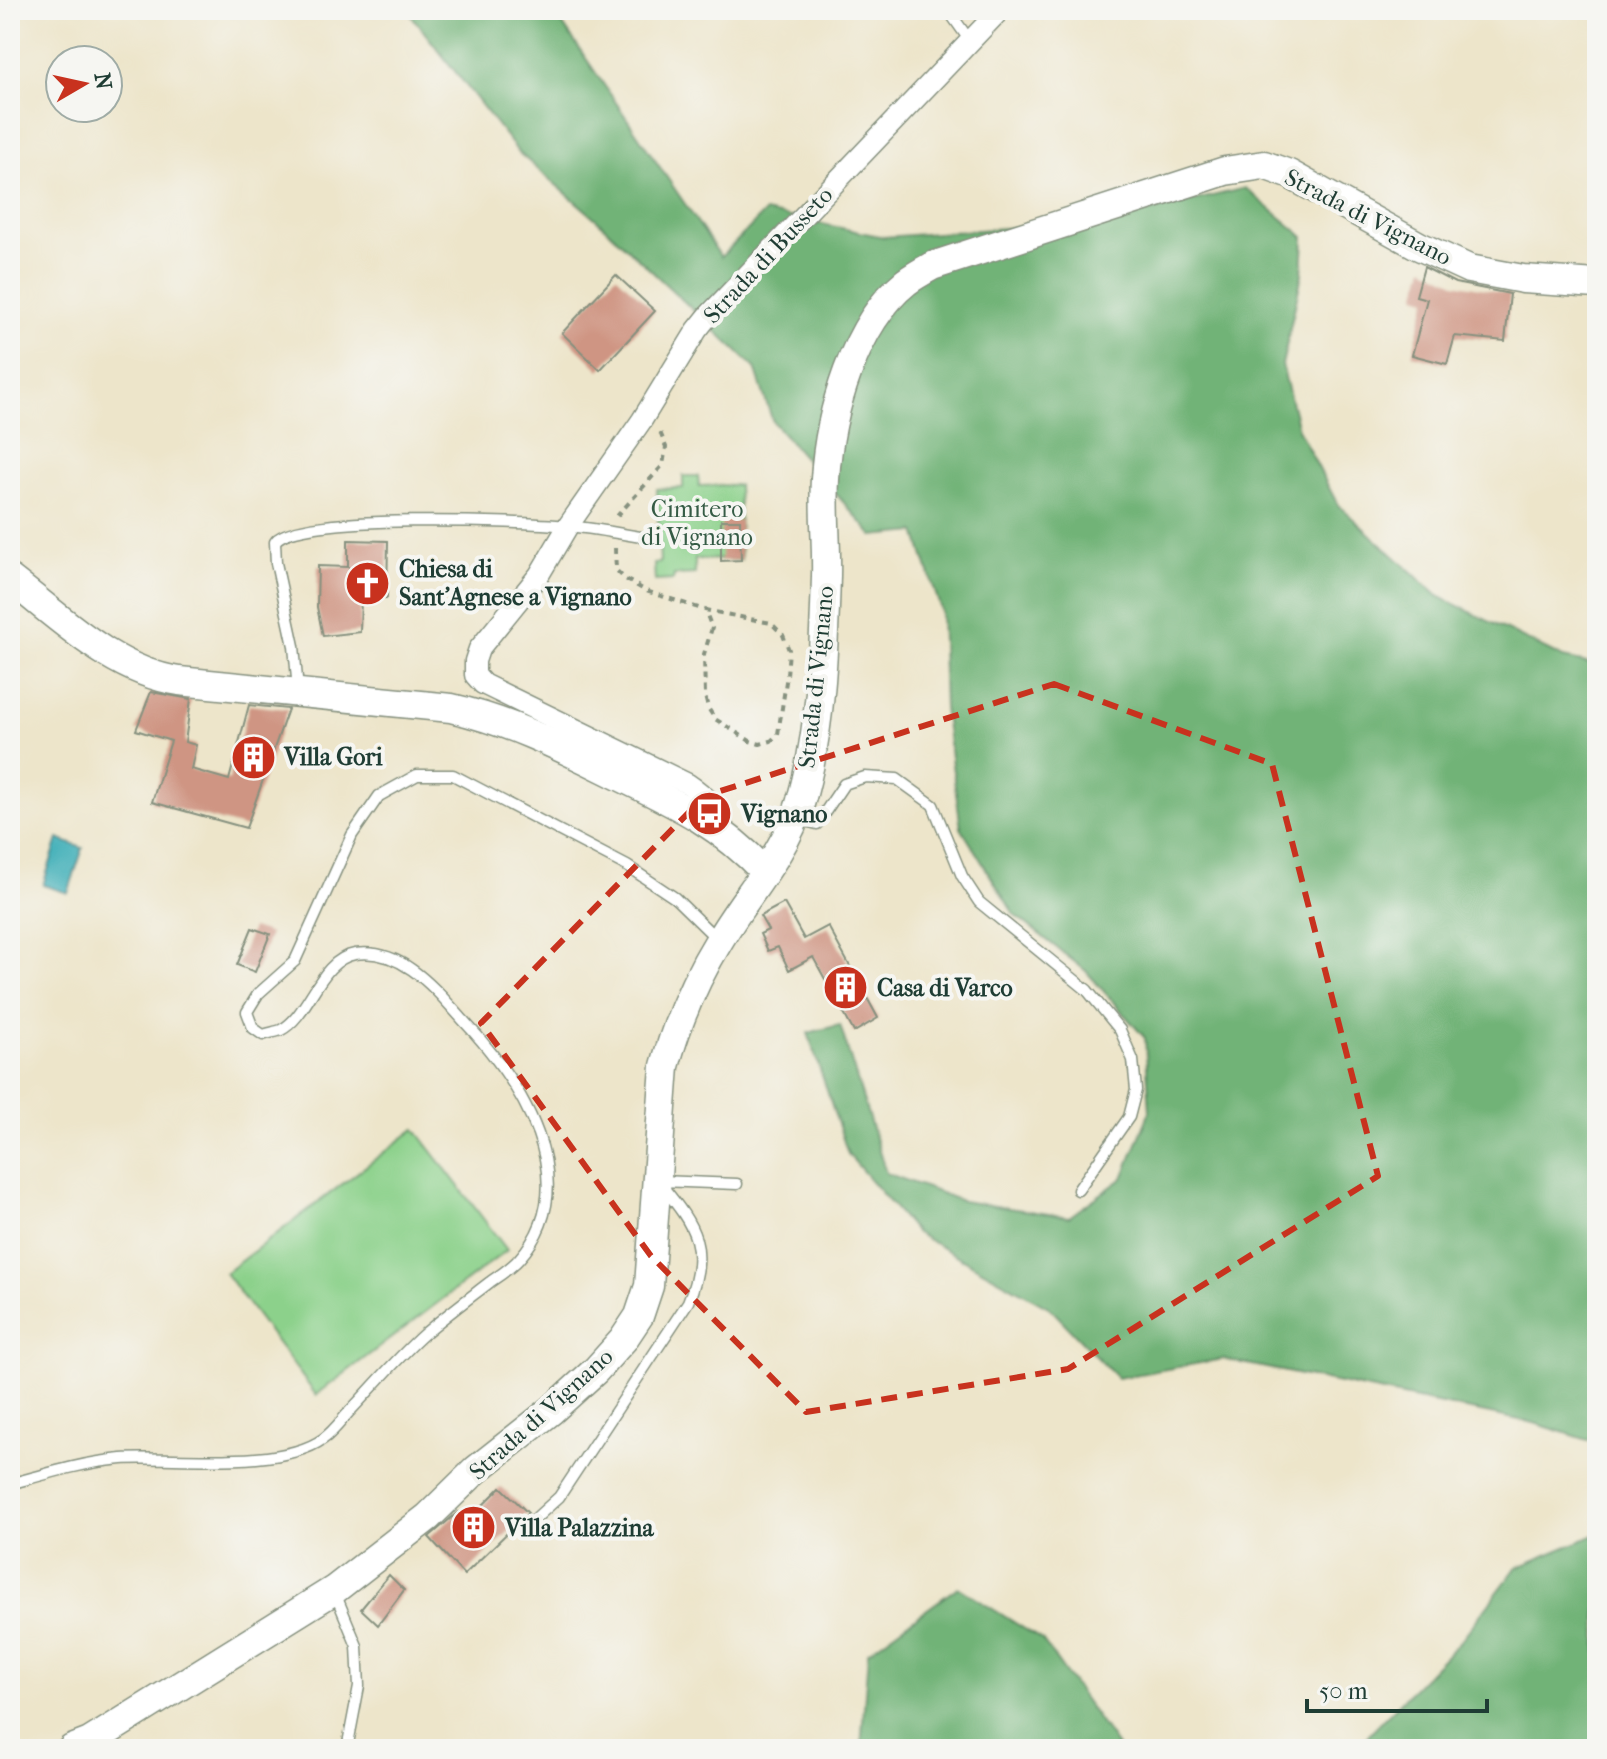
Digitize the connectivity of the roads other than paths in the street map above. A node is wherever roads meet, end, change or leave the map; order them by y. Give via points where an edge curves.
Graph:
1 (948, 10) edge
2 (1000, 10) edge
3 (970, 41) junction
4 (1597, 284) edge
5 (568, 526) junction
6 (647, 538) dead end
7 (10, 579) edge
8 (298, 692) junction
9 (795, 818) junction
10 (721, 831) junction
11 (764, 871) junction
12 (718, 941) junction
13 (658, 1181) junction
14 (737, 1184) dead end
15 (1078, 1190) dead end
16 (10, 1484) edge
17 (526, 1527) dead end
18 (334, 1590) junction
19 (72, 1749) edge
20 (347, 1749) edge

1 - 3 lane
2 - 3 street, Strada di Busseto
3 - 5 street, Strada di Busseto via 715,308
4 - 9 street, Strada di Vignano via 1469,269 1264,165 1225,171 932,266 905,283 881,309 856,352 836,403 825,479 820,677
5 - 6 lane
5 - 8 lane via 352,523 282,534 275,542 276,563
5 - 10 street, Strada di Busseto via 539,575 479,649 475,675 497,693 688,784 716,810
7 - 8 street, Strada di Busseto via 138,671 179,681
8 - 10 street, Strada di Busseto via 478,714 560,747
9 - 11 street, Strada di Vignano
9 - 15 lane via 817,824 844,784 865,777 897,779 933,805 962,876 979,902 1087,990 1120,1030 1133,1060 1136,1090 1129,1117
10 - 11 street, Strada di Busseto
11 - 12 street, Strada di Vignano
12 - 13 street, Strada di Vignano via 687,1003 665,1066
12 - 16 lane via 675,898 627,866 453,775 417,775 379,796 352,835 295,961 258,994 247,1012 253,1028 263,1035 282,1029 334,965 353,954 381,954 404,964 431,985 493,1052 523,1099 542,1147 548,1186 539,1231 518,1261 423,1335 323,1439 297,1451 223,1460 118,1459
13 - 14 lane
13 - 17 lane via 697,1236 697,1280 688,1302 559,1497
13 - 18 street, Strada di Vignano via 649,1286 639,1316 623,1340 552,1410
18 - 19 street, Strada di Vignano
18 - 20 lane via 357,1646 359,1686

